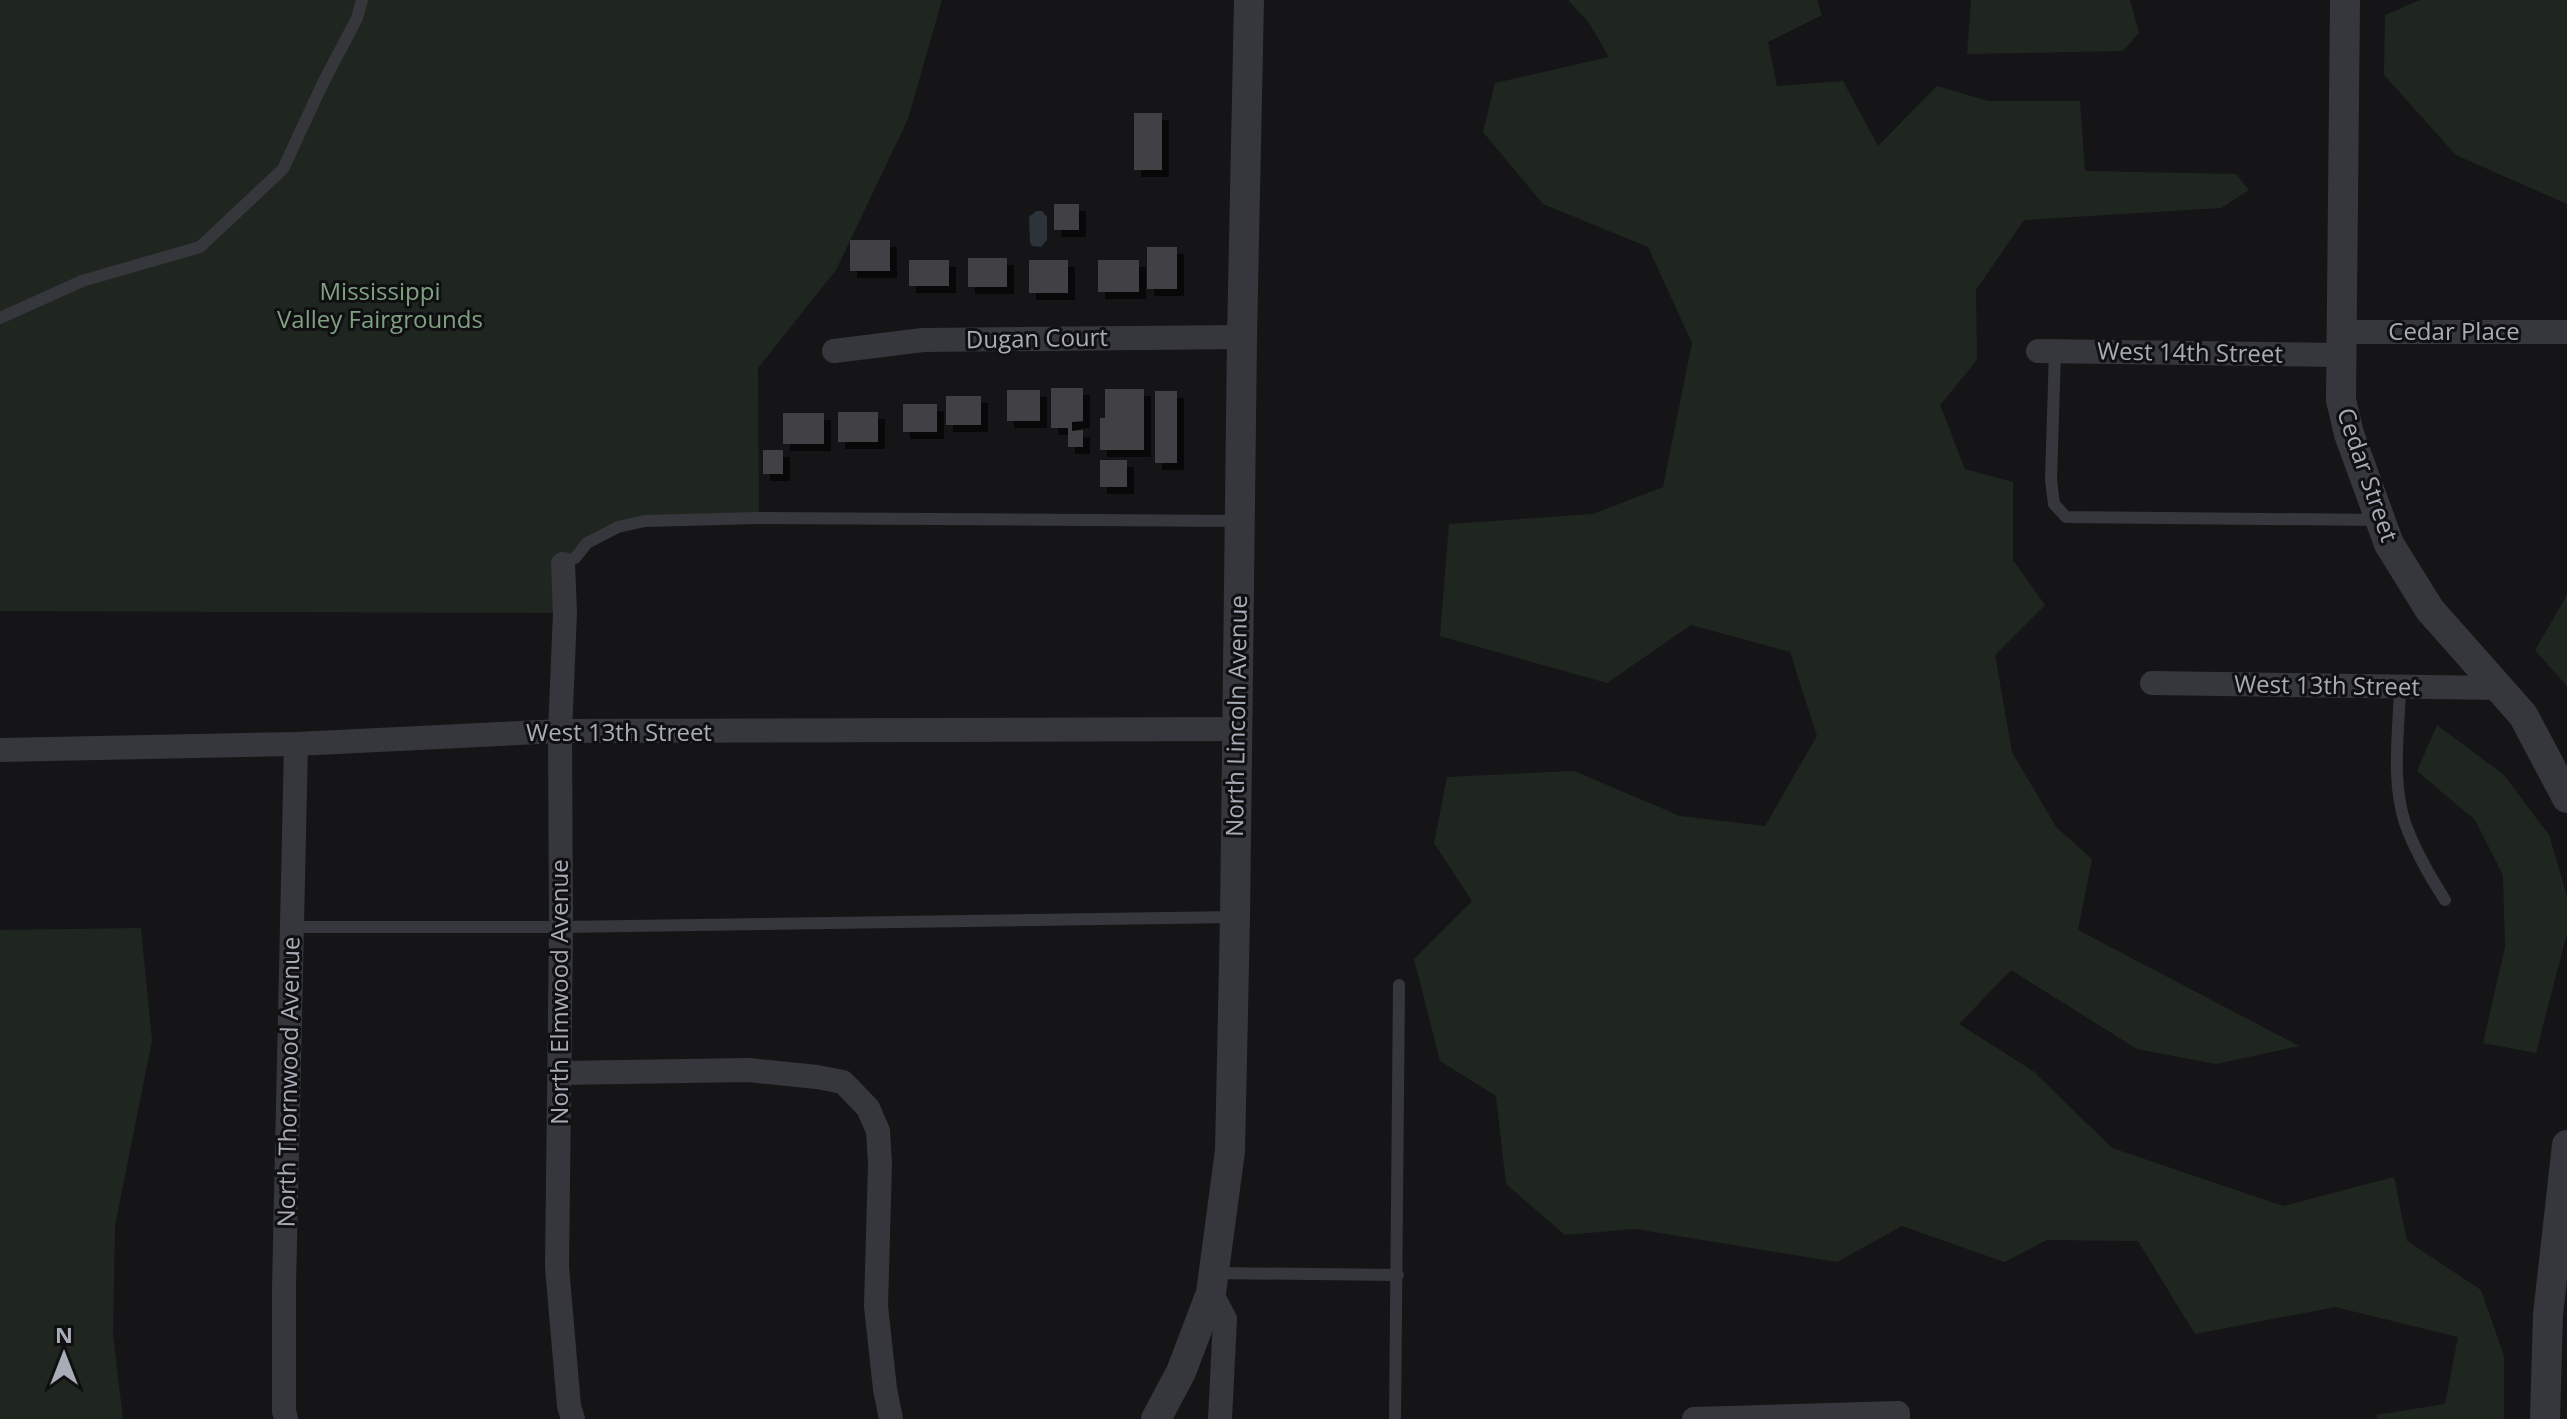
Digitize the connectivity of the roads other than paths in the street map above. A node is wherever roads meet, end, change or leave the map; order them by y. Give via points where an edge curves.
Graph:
1 (362, 0) edge
2 (1249, 0) edge
3 (2345, 0) edge
4 (0, 318) edge
5 (2567, 332) edge
6 (1242, 337) junction
7 (2341, 344) junction
8 (834, 351) dead end
9 (2046, 351) joint
10 (2379, 520) junction
11 (1240, 521) junction
12 (563, 564) joint
13 (2152, 683) dead end
14 (2400, 687) junction
15 (2501, 688) junction
16 (1237, 729) junction
17 (560, 731) junction
18 (296, 744) junction
19 (0, 750) edge
20 (2567, 798) edge
21 (2445, 900) dead end
22 (1235, 917) junction
23 (292, 927) junction
24 (561, 927) junction
25 (1399, 985) dead end
26 (559, 1073) junction
27 (2567, 1145) edge
28 (1398, 1275) junction
29 (1212, 1283) junction
30 (1898, 1416) edge
31 (286, 1419) edge
32 (573, 1419) edge
33 (891, 1419) edge
34 (1156, 1419) edge
35 (1220, 1419) edge
36 (1395, 1419) edge
37 (1694, 1419) edge
38 (1735, 1419) edge
39 (2545, 1419) edge

1 - 4 lane via 283,169 200,247 82,281
2 - 6 street, North Lincoln Avenue
3 - 7 street, Cedar Street
5 - 7 street, Cedar Place
6 - 8 street, Dugan Court via 923,340
6 - 11 street, North Lincoln Avenue
7 - 9 street, West 14th Street
7 - 10 street, Cedar Street via 2341,400
9 - 10 lane via 2051,480 2054,504 2066,517
10 - 15 street, Cedar Street via 2430,610
11 - 12 lane via 645,521 587,543
11 - 16 street, North Lincoln Avenue
12 - 17 street, North Elmwood Avenue
13 - 14 street, West 13th Street
14 - 15 street, West 13th Street
14 - 21 lane via 2397,779 2404,820 2421,862
15 - 20 street, Cedar Street via 2523,715
16 - 17 street, West 13th Street
16 - 22 street, North Lincoln Avenue
17 - 18 street, West 13th Street
17 - 24 street, North Elmwood Avenue
18 - 19 street, West 13th Street
18 - 23 street, North Thornwood Avenue
22 - 24 lane
22 - 29 street, North Lincoln Avenue via 1230,1151
23 - 24 lane
23 - 31 street, North Thornwood Avenue
24 - 26 street, North Elmwood Avenue
25 - 28 lane
26 - 32 street, North Elmwood Avenue via 557,1267
26 - 33 street via 748,1070 817,1077 843,1082 868,1108 878,1131 876,1306
27 - 39 street via 2548,1315
28 - 29 lane
28 - 36 lane
29 - 34 street, North Lincoln Avenue via 1181,1372
29 - 35 street via 1225,1319
30 - 38 street
37 - 38 street

